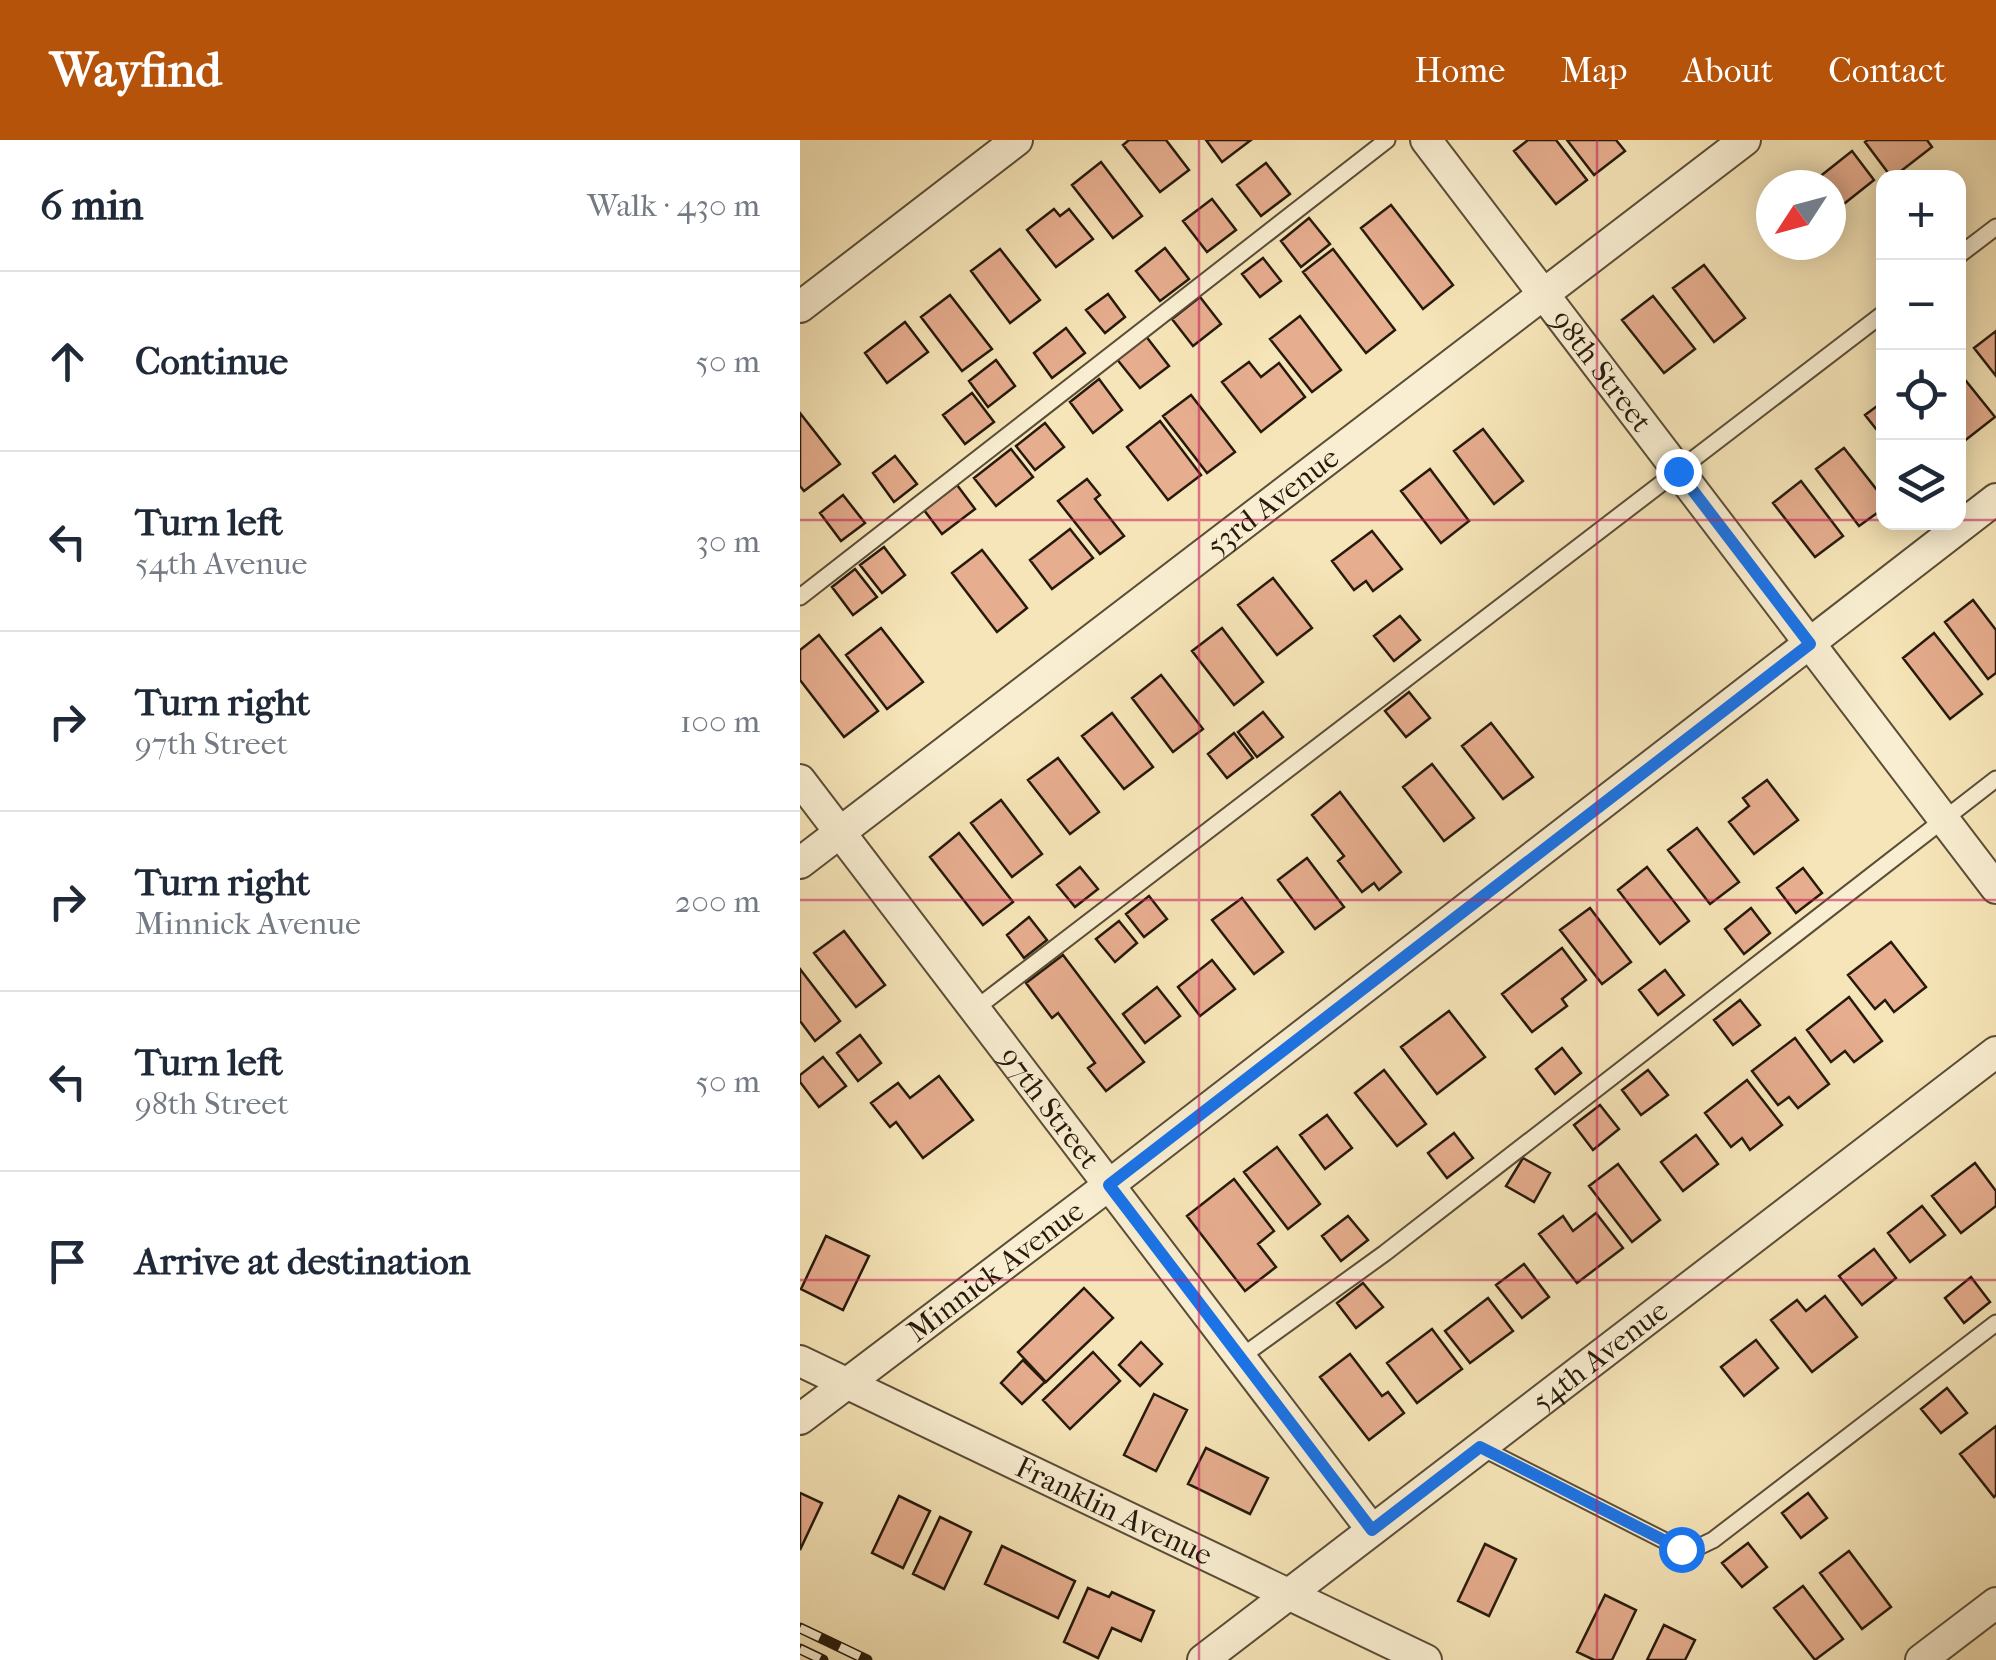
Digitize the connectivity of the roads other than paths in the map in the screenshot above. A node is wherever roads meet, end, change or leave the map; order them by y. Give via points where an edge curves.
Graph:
1 (1017, 140) edge
2 (1387, 140) edge
3 (1426, 140) edge
4 (1745, 140) edge
5 (1996, 227) edge
6 (1966, 250) edge
7 (1544, 294) junction
8 (800, 307) edge
9 (1876, 319) edge
10 (1678, 471) junction
11 (1996, 499) edge
12 (800, 597) edge
13 (1810, 644) junction
14 (800, 780) edge
15 (1996, 780) edge
16 (1944, 820) junction
17 (840, 832) junction
18 (800, 863) edge
19 (1996, 888) edge
20 (975, 1009) junction
21 (1996, 1052) edge
22 (1109, 1185) junction
23 (1996, 1323) edge
24 (1241, 1357) junction
25 (800, 1361) edge
26 (847, 1383) junction
27 (800, 1419) edge
28 (1480, 1447) junction
29 (1372, 1530) junction
30 (1288, 1595) junction
31 (1996, 1603) edge
32 (1203, 1660) edge
33 (1426, 1660) edge
34 (1921, 1660) edge

1 - 8 street
2 - 12 lane
3 - 7 street, 98th Street
4 - 7 street, 53rd Avenue
5 - 6 lane
7 - 10 street, 98th Street
7 - 17 street, 53rd Avenue
9 - 10 lane
10 - 13 street, 98th Street
10 - 20 lane
11 - 13 street, Minnick Avenue
13 - 16 street, 98th Street
13 - 22 street, Minnick Avenue
14 - 17 street, 97th Street
15 - 16 lane
16 - 19 street, 98th Street
16 - 24 lane
17 - 18 street, 53rd Avenue
17 - 20 street, 97th Street
20 - 22 street, 97th Street
21 - 28 street, 54th Avenue
22 - 24 street, 97th Street
22 - 26 street, Minnick Avenue
23 - 28 lane via 1692,1550
24 - 29 street, 97th Street
25 - 26 street, Franklin Avenue
26 - 27 street, Minnick Avenue
26 - 30 street, Franklin Avenue
28 - 29 street, 54th Avenue
29 - 30 street, 54th Avenue
30 - 32 street, 54th Avenue
30 - 33 street, Franklin Avenue
31 - 34 street

